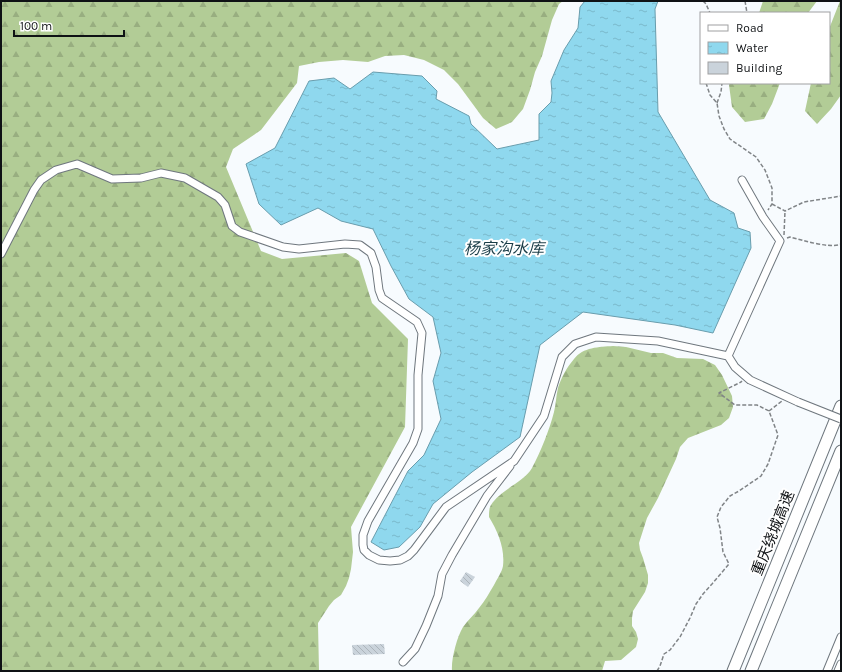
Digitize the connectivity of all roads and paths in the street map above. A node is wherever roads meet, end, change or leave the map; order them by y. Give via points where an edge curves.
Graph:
1 (703, 1) edge
2 (745, 1) edge
3 (710, 12) edge
4 (747, 12) edge
5 (706, 84) edge
6 (722, 84) edge
7 (717, 103) junction
8 (742, 180) dead end
9 (841, 196) edge
10 (772, 204) junction
11 (785, 211) junction
12 (763, 217) junction
13 (780, 241) junction
14 (841, 244) edge
15 (2, 249) edge
16 (728, 356) junction
17 (746, 376) junction
18 (787, 397) junction
19 (841, 406) edge
20 (769, 411) junction
21 (841, 419) edge
22 (841, 450) edge
23 (514, 462) junction
24 (841, 637) edge
25 (403, 662) dead end
26 (841, 664) edge
27 (657, 671) edge
28 (733, 671) edge
29 (751, 671) edge
30 (827, 671) edge
31 (838, 671) edge

1 - 3 path
2 - 4 path
5 - 7 path via 710,95
6 - 7 path
7 - 10 path via 719,116 730,139 756,157 765,170 772,188
8 - 12 street
9 - 11 path via 804,202
10 - 11 path
10 - 12 path
11 - 13 path via 785,234
12 - 13 street
13 - 14 path via 790,237 827,245
13 - 16 street
15 - 23 street via 41,180 56,170 77,164 112,179 141,178 161,173 185,178 218,197 224,204 232,226 240,232 283,247 299,249 345,244 360,246 371,253 382,298 417,322 422,333 418,375 418,429 413,443 368,521 363,535 364,550 379,560 400,560 408,556 446,507
16 - 17 street via 735,367
16 - 23 street via 658,341 596,337 575,344 562,357 544,416
17 - 18 street
17 - 20 path via 719,393 735,405 757,405
18 - 20 path
18 - 21 street, bridge
19 - 28 highway, 重庆绕城高速
20 - 27 path via 778,435 768,464 761,476 730,496 717,517 723,552 729,564 696,604 680,637 664,654
22 - 29 highway
23 - 25 street via 487,496 452,555 442,574 438,596 426,626 415,649
24 - 30 street
26 - 31 street

